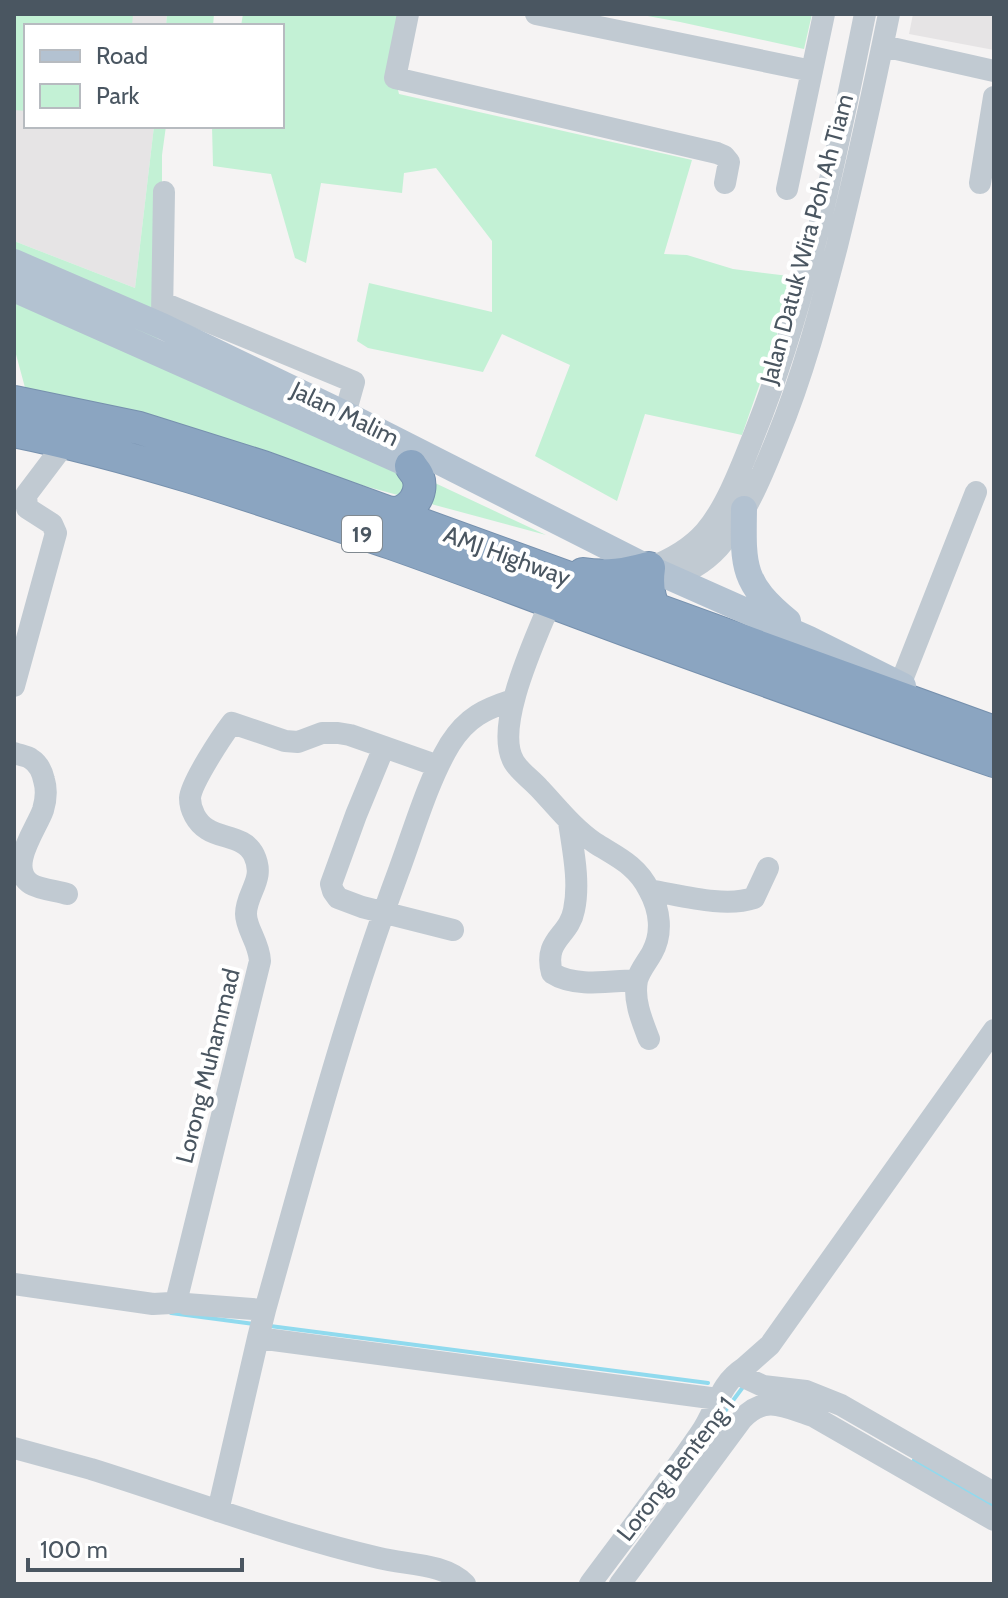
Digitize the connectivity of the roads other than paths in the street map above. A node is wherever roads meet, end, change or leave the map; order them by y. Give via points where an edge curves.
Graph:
1 (408, 14) edge
2 (536, 14) edge
3 (824, 14) edge
4 (865, 14) edge
5 (889, 14) edge
6 (883, 46) junction
7 (812, 71) junction
8 (994, 71) edge
9 (994, 97) edge
10 (725, 183) dead end
11 (980, 183) dead end
12 (787, 189) dead end
13 (164, 192) dead end
14 (14, 262) edge
15 (14, 289) edge
16 (162, 314) junction
17 (14, 402) edge
18 (14, 431) edge
19 (66, 442) junction
20 (411, 466) junction
21 (976, 492) dead end
22 (744, 509) junction
23 (381, 511) junction
24 (491, 550) junction
25 (649, 582) junction
26 (551, 601) junction
27 (809, 639) junction
28 (704, 658) junction
29 (900, 685) junction
30 (14, 686) edge
31 (513, 700) junction
32 (957, 719) junction
33 (994, 732) edge
34 (384, 747) junction
35 (14, 753) edge
36 (994, 761) edge
37 (438, 766) junction
38 (569, 822) junction
39 (768, 868) dead end
40 (649, 890) junction
41 (67, 894) dead end
42 (384, 912) junction
43 (453, 930) dead end
44 (637, 980) junction
45 (994, 1030) edge
46 (649, 1039) dead end
47 (14, 1284) edge
48 (180, 1300) junction
49 (262, 1323) junction
50 (760, 1385) junction
51 (718, 1399) junction
52 (14, 1448) edge
53 (994, 1493) edge
54 (218, 1511) junction
55 (994, 1520) edge
56 (465, 1584) edge
57 (590, 1584) edge
58 (620, 1584) edge

1 - 10 street via 395,78 717,153 729,162
2 - 7 street
3 - 7 street
4 - 25 street, Jalan Datuk Wira Poh Ah Tiam via 799,303 771,395 710,525 693,544 663,563
5 - 6 street, Jalan Datuk Wira Poh Ah Tiam
6 - 8 street
6 - 22 street, Jalan Datuk Wira Poh Ah Tiam via 818,323 792,403
7 - 12 street
9 - 11 street
13 - 16 street
14 - 16 main road, Jalan Malim / 19
15 - 20 main road, Jalan Malim / 19
16 - 25 main road, Jalan Malim / 19
17 - 23 highway, AMJ Highway / 19 via 139,428
18 - 19 highway, AMJ Highway / 19
19 - 26 highway, AMJ Highway / 19 via 300,512
19 - 30 street via 26,495 27,508 52,524 56,533
20 - 23 highway via 419,478 414,503 405,511
20 - 25 main road, Jalan Malim / 19
21 - 29 street
22 - 25 street, Jalan Datuk Wira Poh Ah Tiam via 723,542 700,564
22 - 27 main road via 748,575 769,605
23 - 24 highway, AMJ Highway / 19
24 - 25 highway, AMJ Highway / 19
24 - 25 highway via 576,573
25 - 27 main road, Jalan Malim / 19
25 - 28 highway via 675,638
25 - 32 highway, AMJ Highway / 19
26 - 28 highway, AMJ Highway / 19
26 - 31 street
27 - 29 main road, Jalan Malim / 19
28 - 36 highway, AMJ Highway / 19
29 - 32 main road, Jalan Malim / 19
31 - 37 street via 477,714
31 - 38 street via 508,747 515,764
32 - 33 highway, AMJ Highway / 19
34 - 37 street
34 - 42 street via 331,884 338,898
34 - 48 street, Lorong Muhammad via 338,733 285,741 232,723 190,796 200,824 241,841 256,859 256,887 246,916 260,961
35 - 41 street via 41,769 46,791 42,814 27,840 23,874 30,884
37 - 42 street
38 - 40 street via 629,863
38 - 44 street via 576,899 573,915 551,949 552,973 576,982
39 - 40 street via 754,898 744,902
40 - 44 street via 657,909 657,942
42 - 43 street
42 - 49 street via 321,1109
44 - 46 street
45 - 50 street via 770,1345
47 - 48 street via 153,1304
48 - 49 street
49 - 51 street
49 - 54 street
50 - 51 street via 728,1381
50 - 53 street via 806,1391 841,1405
50 - 55 street, Lorong Benteng 1
50 - 58 street, Lorong Benteng 1 via 762,1404 742,1419
51 - 57 street via 698,1437
52 - 54 street
54 - 56 street via 448,1572

